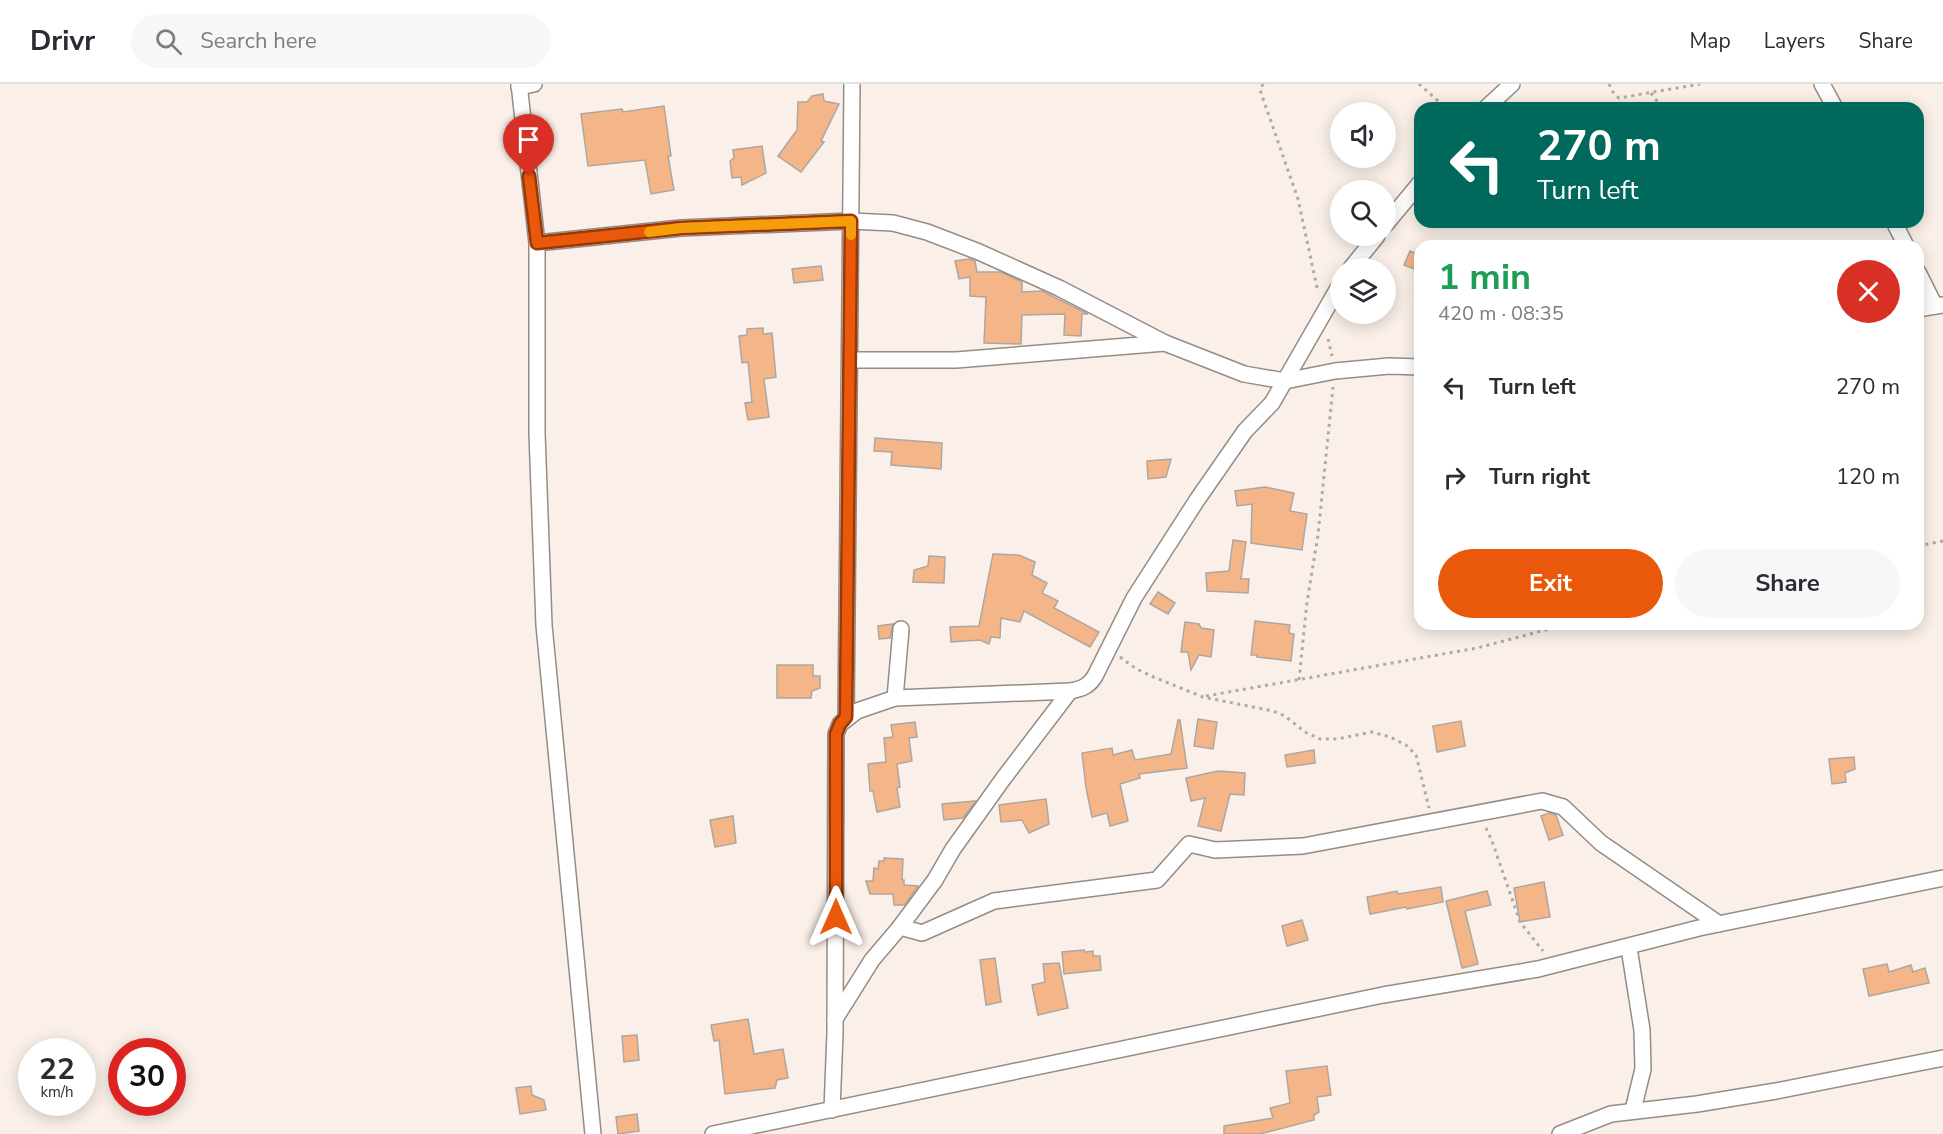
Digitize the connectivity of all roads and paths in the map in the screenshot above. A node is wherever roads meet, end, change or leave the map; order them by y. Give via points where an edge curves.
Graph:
1 (852, 84) edge
2 (1263, 84) edge
3 (1419, 84) edge
4 (1512, 84) edge
5 (1609, 84) edge
6 (1700, 84) edge
7 (1822, 84) edge
8 (524, 85) edge
9 (1651, 93) junction
10 (1439, 102) edge
11 (1492, 102) edge
12 (1658, 102) edge
13 (1832, 102) edge
14 (1414, 190) edge
15 (1396, 212) edge
16 (851, 221) junction
17 (537, 243) junction
18 (1369, 246) edge
19 (1359, 258) edge
20 (1924, 281) edge
21 (1330, 302) edge
22 (1939, 305) edge
23 (1924, 308) edge
24 (1323, 314) junction
25 (1165, 343) junction
26 (850, 360) junction
27 (1414, 367) edge
28 (1335, 371) junction
29 (1285, 381) junction
30 (1943, 541) edge
31 (1924, 545) edge
32 (901, 629) dead end
33 (1546, 630) edge
34 (1108, 646) junction
35 (1299, 680) junction
36 (1070, 691) junction
37 (1203, 697) junction
38 (895, 698) junction
39 (846, 717) junction
40 (1432, 810) dead end
41 (1480, 821) dead end
42 (1943, 878) edge
43 (1719, 924) junction
44 (900, 927) junction
45 (1629, 948) junction
46 (1562, 963) junction
47 (835, 1019) junction
48 (1943, 1058) edge
49 (832, 1110) junction
50 (1633, 1110) junction
51 (593, 1134) edge
52 (713, 1134) edge
53 (1560, 1134) edge

1 - 16 street
2 - 24 path via 1260,90 1298,199
3 - 10 path
4 - 11 street
5 - 9 path via 1619,98
6 - 9 path
7 - 13 street
8 - 17 street
9 - 12 path
14 - 15 street
16 - 17 street via 681,228
16 - 25 street via 902,225 968,248 1059,288
16 - 26 street
17 - 51 street via 537,433 544,625
18 - 19 street
20 - 22 street
21 - 24 street
22 - 23 street
24 - 28 path
24 - 29 street
25 - 26 street via 956,360
25 - 29 street via 1244,374
26 - 39 street
27 - 28 street
28 - 29 street
28 - 35 path
29 - 34 street via 1185,518
30 - 31 path
32 - 38 street
33 - 35 path via 1477,648
34 - 36 street via 1093,680
34 - 37 path via 1135,668
35 - 37 path
36 - 38 street
36 - 44 street
37 - 40 path via 1273,711 1320,739 1372,732 1390,737 1416,755
38 - 39 street
39 - 47 street via 836,734
41 - 46 path via 1492,841 1520,922 1544,952
42 - 43 street
43 - 44 street via 1601,843 1563,807 1542,801 1303,846 1215,850 1189,844 1157,880 994,902 922,933
43 - 45 street
44 - 47 street via 872,960
45 - 46 street
45 - 50 street via 1642,1030 1643,1070
46 - 49 street via 1383,994
47 - 49 street
48 - 50 street via 1764,1093
49 - 52 street
50 - 53 street via 1599,1118

